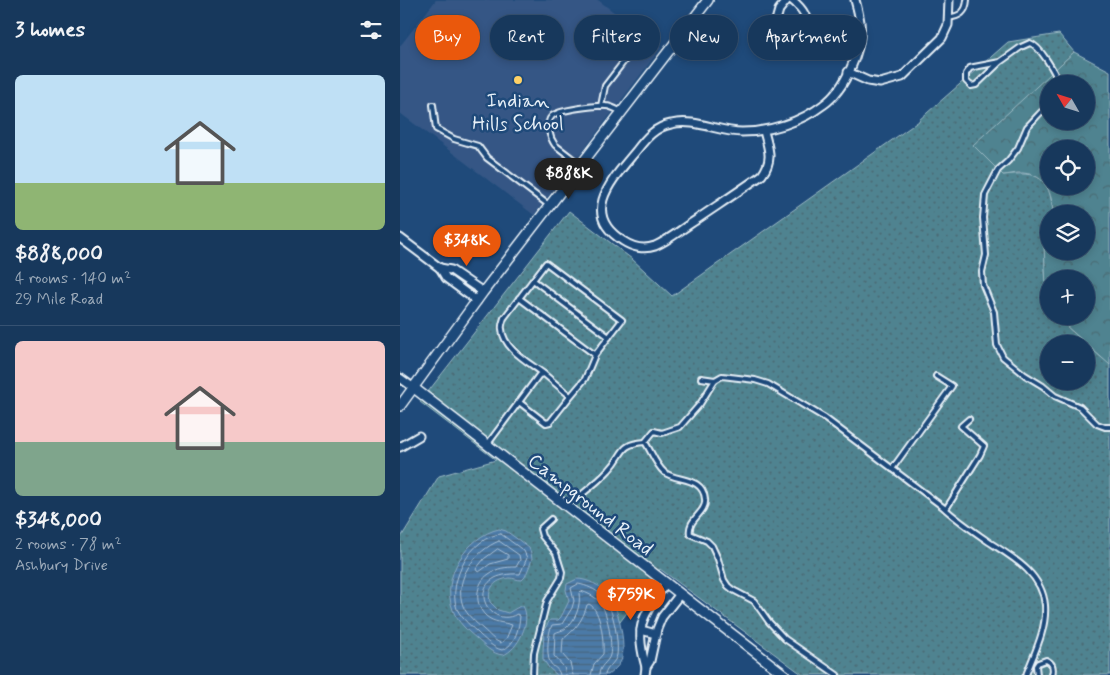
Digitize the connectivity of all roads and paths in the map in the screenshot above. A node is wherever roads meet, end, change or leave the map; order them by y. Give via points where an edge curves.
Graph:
1 (708, 0) edge
2 (787, 0) edge
3 (792, 0) edge
4 (857, 0) edge
5 (949, 0) edge
6 (967, 0) edge
7 (948, 18) junction
8 (625, 60) edge
9 (1000, 62) junction
10 (848, 72) junction
11 (1056, 75) edge
12 (433, 105) dead end
13 (601, 106) junction
14 (622, 112) junction
15 (1040, 114) edge
16 (764, 131) junction
17 (581, 165) junction
18 (550, 206) junction
19 (400, 238) edge
20 (440, 268) junction
21 (533, 280) junction
22 (483, 292) junction
23 (519, 298) junction
24 (477, 301) junction
25 (609, 337) junction
26 (595, 355) junction
27 (544, 374) junction
28 (936, 376) dead end
29 (400, 378) edge
30 (701, 378) dead end
31 (715, 380) junction
32 (414, 388) junction
33 (569, 398) junction
34 (519, 402) junction
35 (400, 406) edge
36 (969, 419) dead end
37 (1110, 427) edge
38 (419, 436) dead end
39 (645, 442) junction
40 (488, 446) junction
41 (400, 448) edge
42 (892, 469) junction
43 (582, 495) dead end
44 (946, 509) junction
45 (551, 519) dead end
46 (666, 583) junction
47 (680, 594) junction
48 (640, 630) junction
49 (656, 634) junction
50 (645, 671) edge
51 (532, 675) edge
52 (785, 675) edge
53 (837, 675) edge
54 (1026, 675) edge
55 (1037, 675) edge
56 (1052, 675) edge

1 - 14 street
2 - 3 street via 774,24 783,35 791,38 804,34 807,28 805,12
4 - 10 street via 859,41
5 - 7 street
6 - 7 lane via 966,10 959,16
7 - 10 street via 942,38 902,77 880,83
8 - 13 lane via 605,86
9 - 9 lane via 976,85 971,86 966,81 970,68
9 - 11 lane via 1030,43
10 - 16 street via 823,105 800,118
12 - 18 lane via 436,129 454,139 478,146 487,158
13 - 14 lane via 607,105
13 - 17 lane via 568,110 554,114 548,121 555,146
14 - 17 street
15 - 37 lane via 1027,127 1018,148 998,170 985,195 983,285 994,312 997,346 1003,357 1055,396 1080,407 1097,424
16 - 16 street via 739,132 681,122 652,132 604,193 601,205 605,223 627,244 642,248 654,246 680,231 762,175 770,158
17 - 18 street
18 - 22 street
19 - 20 street
20 - 22 street via 451,270
20 - 24 street via 446,278
21 - 23 lane
21 - 25 lane
21 - 25 lane via 546,263 622,320
22 - 24 street
23 - 26 lane
23 - 27 lane via 504,318 501,328 504,338 510,347
24 - 32 street
25 - 26 lane
26 - 33 lane via 585,379
27 - 33 lane
27 - 34 lane via 539,375
28 - 42 lane via 952,386
29 - 32 street, Campground Road
30 - 31 lane
31 - 39 lane via 684,423 662,433 654,431
31 - 42 lane via 722,376 768,384 825,418
32 - 35 street
32 - 40 street, Campground Road
33 - 34 lane via 546,423
34 - 40 lane
36 - 44 lane via 961,426 984,446
38 - 41 street
39 - 43 lane via 627,446 609,470
39 - 53 lane via 664,471 692,481 702,491 705,504 689,529 693,536 712,546 728,586 754,601 786,639
40 - 46 street, Campground Road
42 - 44 lane
44 - 54 lane via 1021,564 1041,588 1044,619
45 - 51 lane via 540,528 541,533 556,553 562,572 547,601
46 - 47 street, Campground Road
46 - 48 street via 650,606
47 - 49 street via 662,617
47 - 52 street, Campground Road
48 - 49 street
48 - 50 street
49 - 50 street
55 - 56 lane via 1040,660 1052,665

